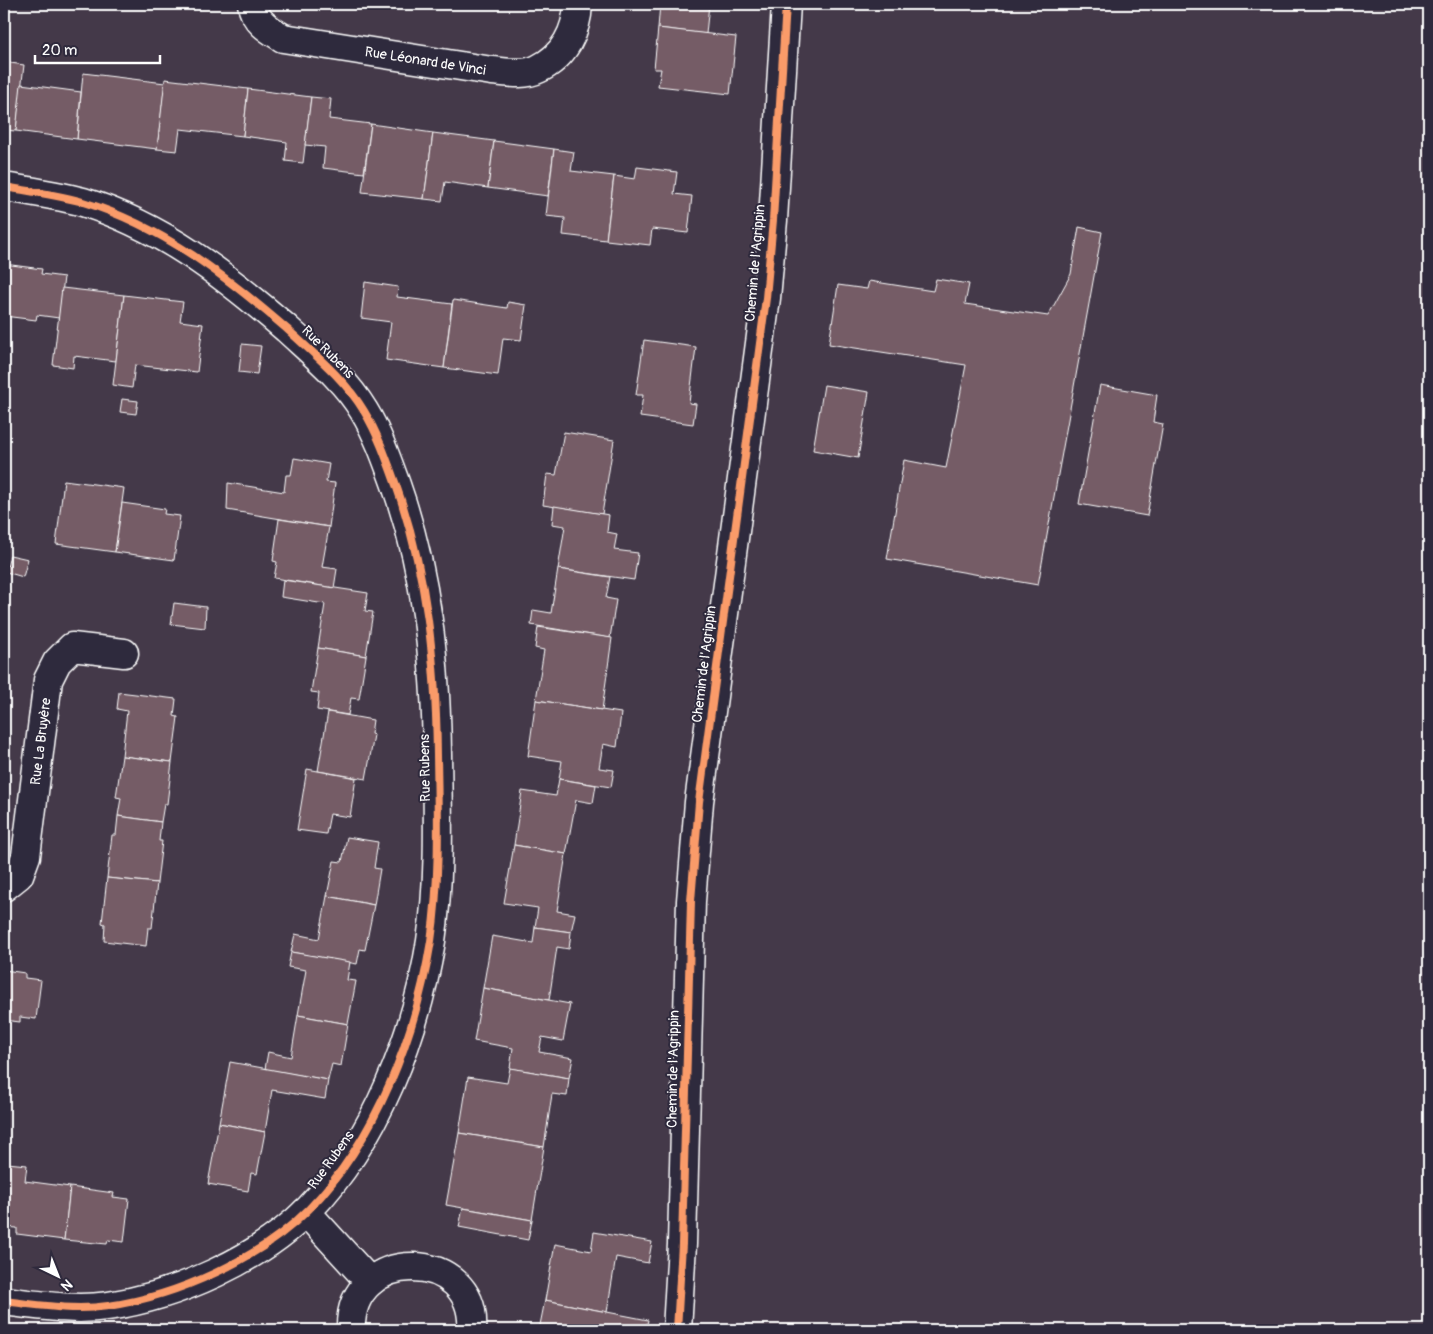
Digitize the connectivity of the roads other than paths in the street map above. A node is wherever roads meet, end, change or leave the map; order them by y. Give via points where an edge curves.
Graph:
1 (252, 4) edge
2 (578, 4) edge
3 (786, 4) edge
4 (4, 187) edge
5 (124, 653) dead end
6 (4, 887) edge
7 (306, 1212) junction
8 (370, 1282) junction
9 (4, 1301) edge
10 (351, 1330) edge
11 (472, 1330) edge
12 (677, 1330) edge

1 - 2 street, Rue Léonard de Vinci via 265,27 283,38 516,73 537,70 555,57 569,41 577,22
3 - 12 street, Chemin de l'Agrippin via 766,298 700,792 691,901 682,1254
4 - 7 street, Rue Rubens via 82,202 154,231 185,249 246,294 324,363 363,410 378,437 405,511 418,557 426,604 437,721 438,826 431,943 408,1035 388,1086 345,1167
5 - 6 street, Rue La Bruyère via 72,647 48,680 26,856 18,875
7 - 8 street
7 - 9 street, Rue Rubens via 280,1233 220,1271 185,1286 106,1306 69,1308
8 - 10 street via 354,1307
8 - 11 street via 396,1268 417,1266 436,1270 453,1282 465,1297 472,1316

